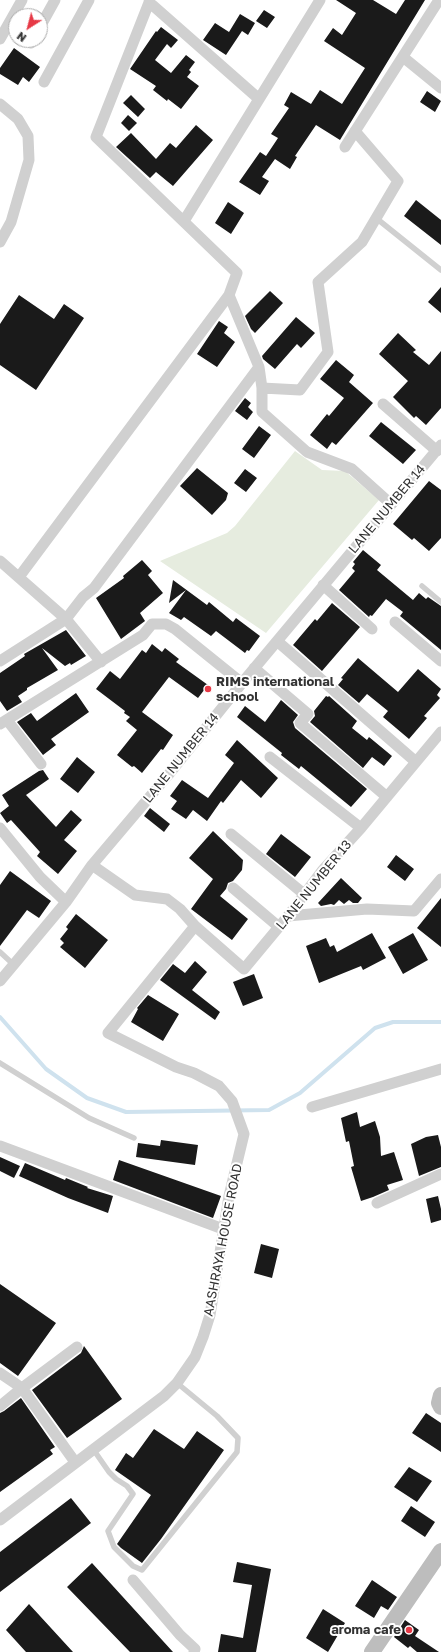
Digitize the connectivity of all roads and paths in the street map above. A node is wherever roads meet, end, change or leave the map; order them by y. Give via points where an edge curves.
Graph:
1 (22, 0) edge
2 (55, 0) edge
3 (90, 0) edge
4 (320, 0) edge
5 (438, 0) edge
6 (150, 1) edge
7 (48, 13) edge
8 (0, 39) edge
9 (403, 57) junction
10 (44, 82) dead end
11 (441, 88) edge
12 (259, 99) junction
13 (0, 104) edge
14 (355, 132) junction
15 (344, 147) dead end
16 (376, 218) junction
17 (184, 221) junction
18 (0, 242) edge
19 (441, 270) edge
20 (229, 295) junction
21 (259, 367) junction
22 (262, 388) junction
23 (383, 404) dead end
24 (439, 448) edge
25 (391, 504) junction
26 (0, 561) edge
27 (19, 577) junction
28 (324, 585) junction
29 (422, 586) dead end
30 (441, 602) edge
31 (66, 619) junction
32 (395, 622) dead end
33 (372, 629) dead end
34 (277, 641) junction
35 (0, 661) edge
36 (441, 661) edge
37 (101, 662) junction
38 (254, 668) junction
39 (242, 683) junction
40 (4, 722) edge
41 (441, 732) edge
42 (270, 757) dead end
43 (416, 762) junction
44 (41, 764) dead end
45 (387, 797) junction
46 (0, 828) edge
47 (361, 828) junction
48 (231, 834) dead end
49 (92, 865) junction
50 (441, 879) edge
51 (233, 888) dead end
52 (304, 894) junction
53 (66, 902) junction
54 (288, 916) junction
55 (195, 926) junction
56 (279, 927) junction
57 (0, 952) edge
58 (14, 965) junction
59 (0, 981) edge
60 (0, 1063) edge
61 (441, 1069) edge
62 (312, 1108) dead end
63 (134, 1138) dead end
64 (0, 1146) edge
65 (441, 1174) edge
66 (377, 1203) dead end
67 (223, 1229) junction
68 (78, 1347) dead end
69 (0, 1374) edge
70 (177, 1383) junction
71 (22, 1388) junction
72 (441, 1395) edge
73 (0, 1406) edge
74 (441, 1407) edge
75 (93, 1449) junction
76 (75, 1462) junction
77 (1, 1518) edge
78 (441, 1551) edge
79 (133, 1580) dead end
80 (194, 1651) edge
81 (372, 1652) edge

1 - 8 street
2 - 7 street
3 - 10 street
4 - 12 street
5 - 9 street
6 - 12 street
6 - 17 street via 96,137
9 - 11 street
9 - 14 street
12 - 17 street
13 - 18 street via 18,119 28,136 29,160 11,222
14 - 15 street
14 - 16 street via 398,180
16 - 19 lane
16 - 22 street via 362,242 318,282 328,352 300,390
17 - 20 street via 237,273
20 - 21 street
20 - 27 street
21 - 22 street
21 - 31 street via 94,588 83,597
22 - 25 street via 262,412 307,452 352,469
23 - 24 street
24 - 25 street, LANE NUMBER 14
25 - 28 street, LANE NUMBER 14
26 - 27 street
27 - 31 street
28 - 33 street
28 - 34 street, LANE NUMBER 14
29 - 30 lane
31 - 35 street
31 - 37 street
32 - 36 street
34 - 38 street, LANE NUMBER 14
34 - 43 street
37 - 39 street via 143,635 152,624 166,624
37 - 40 street
38 - 39 street, LANE NUMBER 14
38 - 45 street via 308,714 300,723
39 - 49 street, LANE NUMBER 14
40 - 44 street
41 - 43 street, LANE NUMBER 13
42 - 47 street
43 - 45 street, LANE NUMBER 13
45 - 47 street, LANE NUMBER 13
46 - 53 street via 40,877
47 - 52 street, LANE NUMBER 13
48 - 52 street
49 - 53 street, LANE NUMBER 14
49 - 55 street via 135,895 167,899
50 - 54 street via 414,911 367,909
51 - 56 street
52 - 54 street, LANE NUMBER 13
53 - 58 street, LANE NUMBER 14
54 - 56 street, LANE NUMBER 13
55 - 56 street, LANE NUMBER 13 via 244,969
55 - 67 street, AASHRAYA HOUSE ROAD via 108,1033 219,1086 232,1101 244,1134
57 - 58 lane
58 - 59 street, LANE NUMBER 14
60 - 63 lane via 89,1118
61 - 62 street
64 - 67 street
65 - 66 street
67 - 70 street, AASHRAYA HOUSE ROAD via 210,1315 204,1337 195,1358
68 - 71 street
69 - 71 street
70 - 75 street, AASHRAYA HOUSE ROAD via 164,1396
70 - 75 lane via 217,1416 238,1438 237,1452 142,1570 133,1566 114,1547 108,1531 133,1494 109,1472
71 - 73 street
71 - 76 street
72 - 74 street
75 - 76 street, AASHRAYA HOUSE ROAD
76 - 77 street, AASHRAYA HOUSE ROAD
78 - 81 street
79 - 80 street

